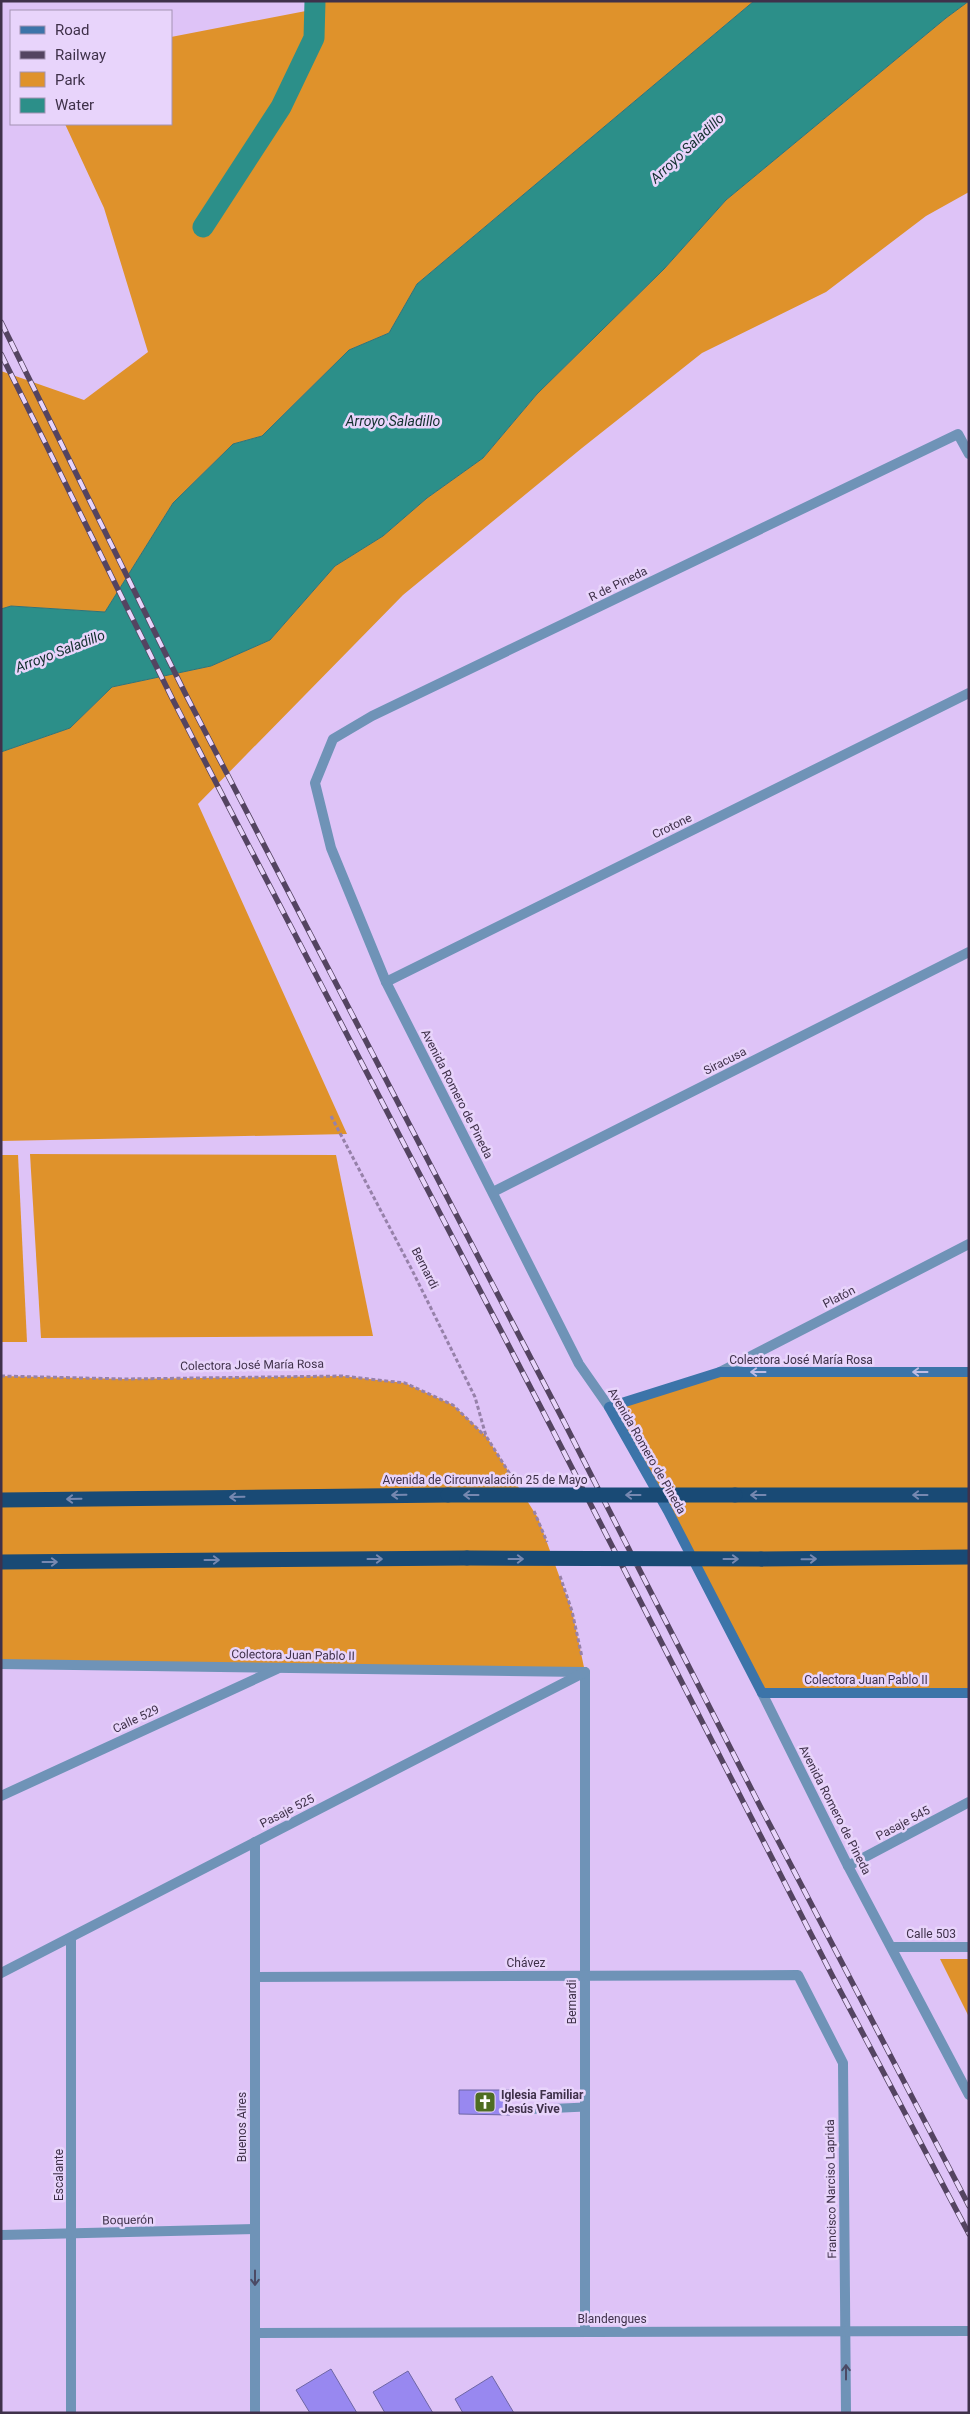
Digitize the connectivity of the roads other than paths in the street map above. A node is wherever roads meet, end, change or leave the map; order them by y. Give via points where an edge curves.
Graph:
1 (969, 454) edge
2 (969, 693) edge
3 (314, 783) joint
4 (969, 952) edge
5 (386, 982) junction
6 (493, 1192) junction
7 (969, 1244) edge
8 (720, 1372) junction
9 (969, 1372) edge
10 (609, 1407) junction
11 (969, 1495) edge
12 (1, 1500) edge
13 (969, 1557) edge
14 (1, 1562) edge
15 (1, 1664) edge
16 (281, 1667) junction
17 (585, 1672) junction
18 (762, 1693) junction
19 (969, 1693) edge
20 (1, 1796) edge
21 (969, 1802) edge
22 (255, 1842) junction
23 (848, 1866) junction
24 (71, 1938) junction
25 (892, 1947) junction
26 (969, 1947) edge
27 (1, 1973) edge
28 (798, 1975) joint
29 (585, 1976) junction
30 (255, 1977) junction
31 (969, 2095) edge
32 (585, 2107) junction
33 (520, 2110) dead end
34 (255, 2229) junction
35 (71, 2233) junction
36 (1, 2235) edge
37 (846, 2331) junction
38 (969, 2331) edge
39 (585, 2332) junction
40 (254, 2334) junction
41 (71, 2413) edge
42 (254, 2413) edge
43 (846, 2413) edge

1 - 3 street, R de Pineda via 958,434 372,716 333,739
2 - 5 street, Crotone
3 - 5 street, Avenida Romero de Pineda via 331,848
4 - 6 street, Siracusa
5 - 6 street, Avenida Romero de Pineda
6 - 10 street, Avenida Romero de Pineda via 579,1364
7 - 8 street, Platón
9 -> 8 main road, Colectora José María Rosa
8 - 10 main road, Colectora José María Rosa
10 - 18 main road, Avenida Romero de Pineda via 668,1511
11 -> 12 highway, Avenida de Circunvalación 25 de Mayo, bridge via 448,1495
14 -> 13 highway, bridge
15 - 16 street, Colectora Juan Pablo II
16 - 17 street, Colectora Juan Pablo II
16 - 20 street, Calle 529
17 - 22 street, Pasaje 525
17 - 29 street, Bernardi
18 - 19 main road, Colectora Juan Pablo II
18 - 23 street, Avenida Romero de Pineda
21 - 23 street, Pasaje 545
22 - 24 street, Pasaje 525
22 - 30 street, Buenos Aires
23 - 25 street, Avenida Romero de Pineda
24 - 27 street, Pasaje 525
24 - 35 street, Escalante
25 - 26 street, Calle 503
25 - 31 street, Avenida Romero de Pineda
28 - 29 street, Chávez
28 - 37 street, Francisco Narciso Laprida via 843,2063
29 - 30 street, Chávez
29 - 32 street, Bernardi
30 - 34 street, Buenos Aires
32 - 33 lane
32 - 39 street, Bernardi
34 - 35 street, Boquerón
34 -> 40 street, Buenos Aires
35 - 36 street, Boquerón
35 - 41 street, Escalante
37 - 38 street, Blandengues
37 - 39 street, Blandengues
43 -> 37 street, Francisco Narciso Laprida
39 - 40 street, Blandengues
40 - 42 street, Buenos Aires

